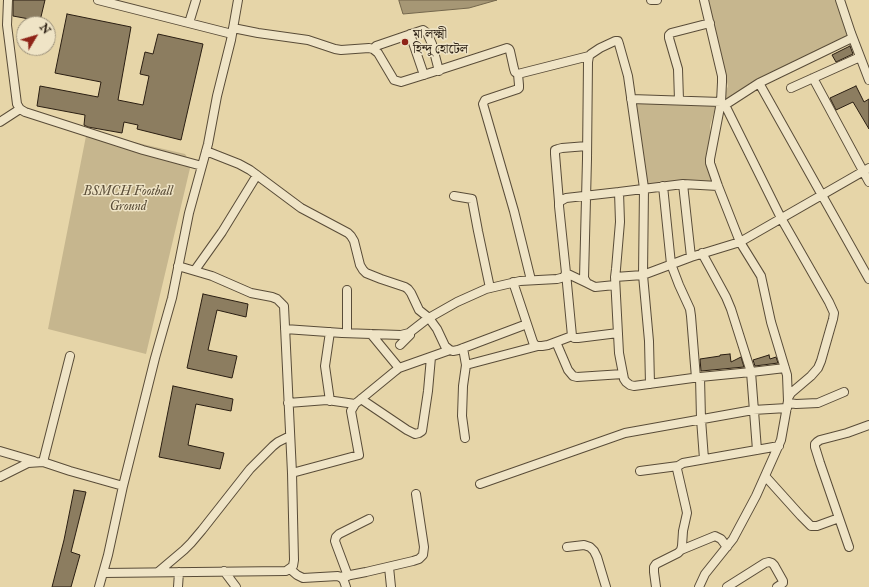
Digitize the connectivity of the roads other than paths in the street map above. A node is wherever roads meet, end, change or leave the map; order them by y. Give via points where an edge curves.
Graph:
1 (8, 0) edge
2 (98, 0) edge
3 (196, 0) edge
4 (238, 0) edge
5 (651, 0) edge
6 (657, 0) edge
7 (704, 0) edge
8 (840, 0) edge
9 (189, 23) junction
10 (710, 23) junction
11 (233, 31) junction
12 (410, 34) junction
13 (852, 38) junction
14 (373, 49) junction
15 (589, 56) junction
16 (860, 57) junction
17 (439, 70) junction
18 (518, 74) junction
19 (424, 75) junction
20 (813, 78) junction
21 (869, 78) edge
22 (759, 83) junction
23 (791, 88) dead end
24 (631, 99) junction
25 (679, 100) junction
26 (723, 104) junction
27 (20, 109) junction
28 (0, 122) edge
29 (587, 146) junction
30 (206, 151) junction
31 (202, 166) junction
32 (866, 170) edge
33 (257, 175) junction
34 (869, 182) edge
35 (683, 184) junction
36 (663, 186) junction
37 (718, 186) junction
38 (644, 188) junction
39 (619, 192) junction
40 (822, 195) junction
41 (454, 196) dead end
42 (586, 196) junction
43 (560, 202) junction
44 (781, 218) junction
45 (740, 242) junction
46 (702, 253) junction
47 (691, 257) junction
48 (671, 264) junction
49 (178, 266) junction
50 (194, 270) junction
51 (566, 273) junction
52 (643, 274) junction
53 (869, 279) edge
54 (531, 280) junction
55 (615, 281) junction
56 (513, 282) junction
57 (587, 283) junction
58 (490, 288) junction
59 (347, 290) dead end
60 (429, 318) junction
61 (527, 324) junction
62 (284, 329) junction
63 (330, 332) junction
64 (347, 333) junction
65 (409, 333) junction
66 (618, 333) junction
67 (371, 334) junction
68 (572, 336) junction
69 (556, 342) junction
70 (400, 345) dead end
71 (538, 346) junction
72 (463, 348) junction
73 (450, 350) junction
74 (70, 356) dead end
75 (431, 357) junction
76 (466, 365) junction
77 (399, 368) junction
78 (786, 368) junction
79 (751, 372) junction
80 (623, 374) junction
81 (698, 378) junction
82 (650, 384) junction
83 (844, 392) dead end
84 (330, 401) junction
85 (358, 401) junction
86 (288, 403) junction
87 (787, 405) junction
88 (753, 410) junction
89 (701, 419) junction
90 (869, 425) edge
91 (290, 436) junction
92 (465, 438) dead end
93 (779, 446) junction
94 (757, 450) junction
95 (0, 451) edge
96 (704, 459) junction
97 (34, 462) junction
98 (43, 462) junction
99 (678, 466) junction
100 (640, 471) dead end
101 (292, 473) junction
102 (0, 476) edge
103 (765, 476) junction
104 (480, 484) dead end
105 (123, 486) junction
106 (416, 494) dead end
107 (839, 518) junction
108 (369, 519) dead end
109 (567, 547) dead end
110 (726, 547) junction
111 (849, 547) dead end
112 (681, 550) junction
113 (389, 567) junction
114 (290, 569) junction
115 (158, 572) junction
116 (179, 572) junction
117 (224, 572) junction
118 (102, 573) junction
119 (344, 576) junction
120 (99, 587) edge
121 (178, 587) edge
122 (236, 587) edge
123 (346, 587) edge
124 (391, 587) edge
125 (606, 587) edge
126 (656, 587) edge
127 (700, 587) edge
128 (727, 587) edge
129 (777, 587) edge

1 - 27 street via 7,25 17,104
2 - 9 street
3 - 9 street
4 - 11 street
5 - 6 street
7 - 10 street
8 - 13 street
9 - 11 street
10 - 25 street via 669,35 678,72
10 - 26 street via 722,76
11 - 14 street via 308,40 332,49
11 - 30 street
12 - 14 street
12 - 17 street via 423,30 427,33
12 - 19 street
13 - 16 street
13 - 22 street
14 - 19 street via 394,80 401,82
15 - 18 street
15 - 24 street via 600,48 618,41 628,76
15 - 29 street
16 - 20 street
16 - 21 street
17 - 18 street via 508,48 515,72
17 - 19 street
18 - 54 street via 518,89 485,100 483,104
20 - 23 street
20 - 32 street
22 - 26 street
22 - 40 street
24 - 25 street
24 - 38 street
25 - 26 street
26 - 37 street via 710,159
26 - 44 street
27 - 28 street
27 - 31 street via 136,148
29 - 42 street
29 - 43 street via 555,150
30 - 31 street
30 - 33 street
31 - 49 street
32 - 34 street
32 - 40 street
33 - 50 street via 222,232
33 - 60 street via 301,208 348,233 354,241 363,270 405,287 411,293 419,310
35 - 36 street
35 - 37 street
35 - 47 street
36 - 38 street
36 - 48 street
37 - 45 street
38 - 39 street
38 - 52 street
39 - 42 street
39 - 55 street via 620,222
40 - 44 street
40 - 53 street
41 - 58 street via 472,199
42 - 43 street via 566,198
42 - 57 street via 584,278
43 - 51 street
44 - 45 street
44 - 87 street via 834,313 818,368 791,393
45 - 46 street
45 - 78 street via 761,276 771,322
46 - 47 street
46 - 79 street via 731,309
47 - 48 street
48 - 52 street
48 - 81 street via 690,309
49 - 50 street
49 - 105 street
50 - 62 street via 251,293 277,299 284,306
51 - 54 street via 564,277 557,279
51 - 57 street
51 - 68 street
52 - 55 street
52 - 82 street
54 - 56 street
55 - 57 street via 595,287
55 - 66 street
56 - 58 street
56 - 61 street
58 - 60 street via 457,302
59 - 64 street
60 - 65 street
60 - 73 street
61 - 71 street via 533,342
61 - 72 street
62 - 63 street
62 - 86 street
63 - 64 street
63 - 84 street via 325,366
64 - 67 street
65 - 67 street
65 - 70 street
66 - 68 street via 578,338
66 - 80 street
67 - 77 street
68 - 69 street
69 - 71 street
69 - 80 street via 573,376
71 - 76 street
72 - 73 street
72 - 76 street
73 - 75 street
74 - 98 street
75 - 77 street
75 - 85 street via 422,431 419,433 407,430
76 - 92 street via 462,416
77 - 85 street
78 - 79 street
78 - 87 street
79 - 81 street
79 - 88 street
80 - 82 street via 630,385
81 - 82 street
81 - 89 street
83 - 87 street via 818,403
84 - 85 street
84 - 86 street
85 - 101 street via 351,411 359,455
86 - 91 street
87 - 88 street
87 - 93 street
88 - 89 street
88 - 94 street
89 - 96 street
89 - 104 street via 625,433
90 - 107 street via 820,440 815,444
91 - 101 street
91 - 115 street via 273,446 250,469 191,543
93 - 94 street
93 - 103 street
94 - 96 street
95 - 97 street
96 - 99 street
97 - 98 street
97 - 102 street
98 - 105 street
99 - 100 street
99 - 112 street via 686,508
101 - 114 street via 294,560
103 - 107 street via 811,526
103 - 110 street via 733,539
105 - 118 street
106 - 113 street via 423,555
107 - 111 street
108 - 119 street via 336,537
109 - 125 street via 584,546 594,551
110 - 112 street via 715,536
110 - 127 street via 704,574
112 - 126 street via 656,564 652,570
113 - 119 street
113 - 124 street
114 - 117 street
114 - 119 street via 303,578
115 - 116 street
115 - 118 street
116 - 117 street
116 - 121 street
117 - 122 street
118 - 120 street
119 - 123 street via 342,578
128 - 129 street via 769,562 774,565 783,581

